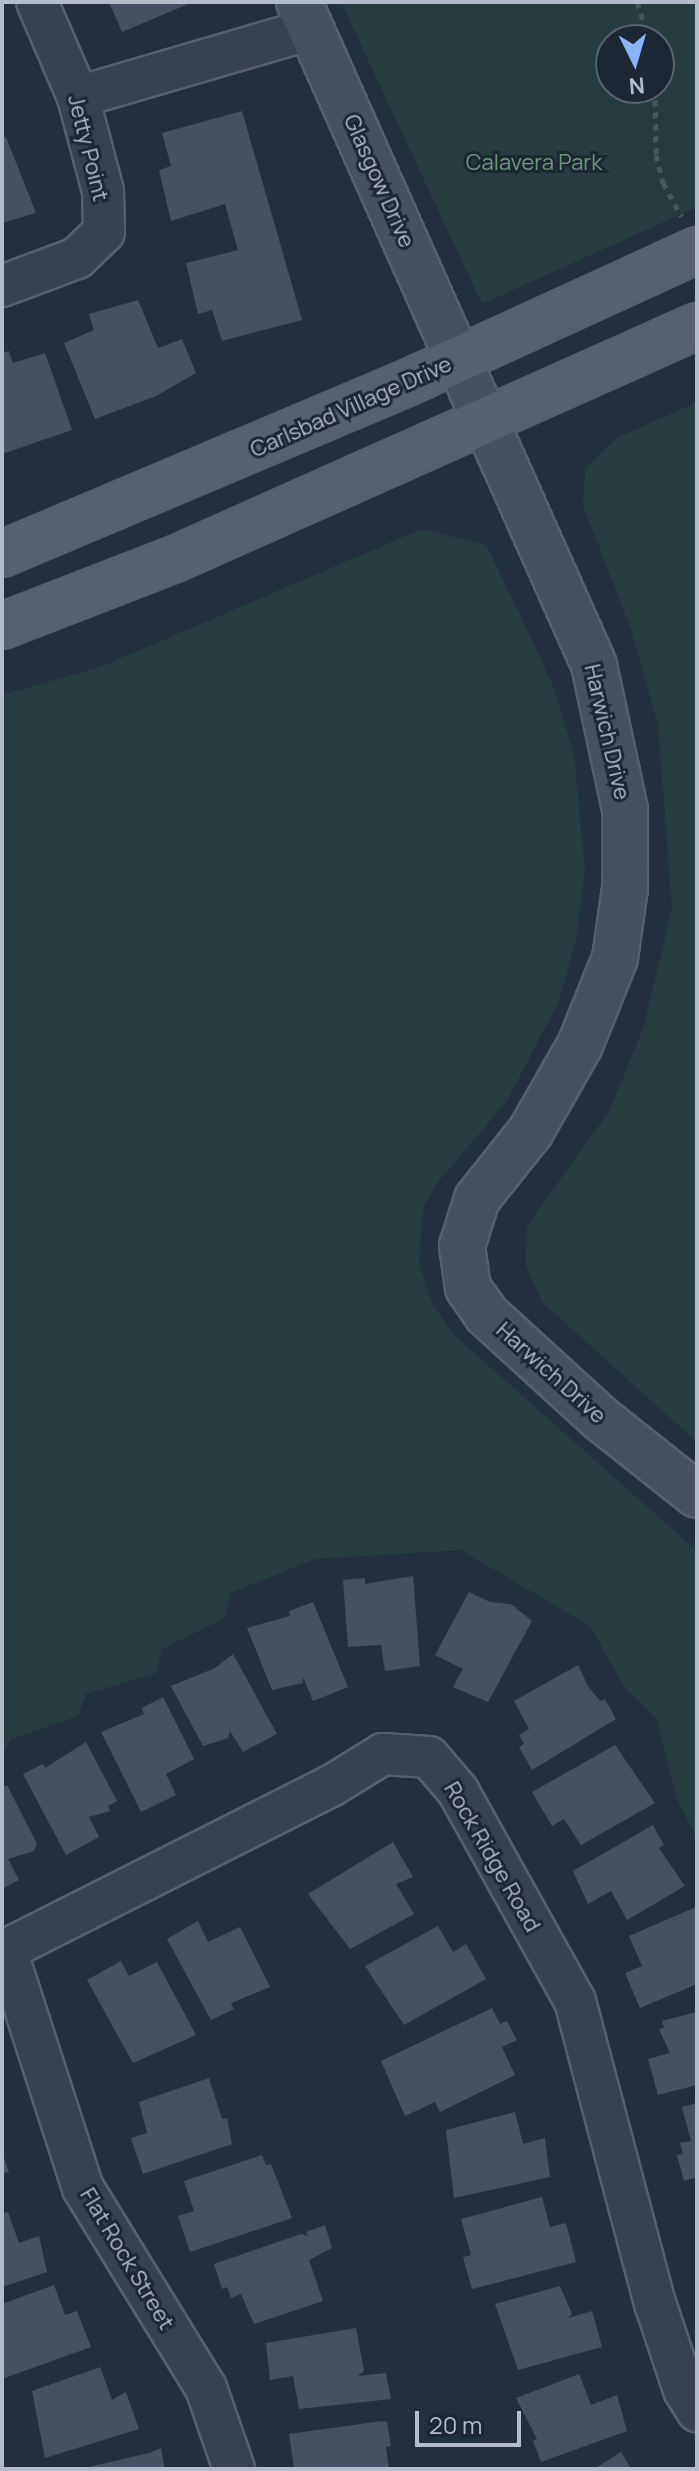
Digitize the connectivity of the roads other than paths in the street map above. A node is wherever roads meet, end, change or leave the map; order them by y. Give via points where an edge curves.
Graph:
1 (37, 2) edge
2 (305, 16) edge
3 (78, 97) junction
4 (689, 234) edge
5 (2, 286) edge
6 (697, 326) edge
7 (460, 359) junction
8 (487, 423) junction
9 (2, 554) edge
10 (2, 626) edge
11 (697, 1495) edge
12 (4, 1951) edge
13 (697, 2411) edge
14 (234, 2469) edge

1 - 3 street, Jetty Point
2 - 3 street
2 - 7 street, Glasgow Drive
3 - 5 street, Jetty Point via 103,191 104,232 77,258
4 - 7 main road, Carlsbad Village Drive
6 - 8 main road
7 - 8 street, Glasgow Drive
7 - 9 main road, Carlsbad Village Drive
8 - 10 main road via 175,559
8 - 11 street, Harwich Drive via 594,665 625,810 625,888 615,958 580,1045 531,1131 477,1199 462,1246 468,1288 486,1314 601,1419
12 - 13 street, Rock Ridge Road via 331,1786 383,1754 429,1757 458,1791 575,2001 655,2303 684,2390
12 - 14 street, Flat Rock Street via 83,2188 206,2388

